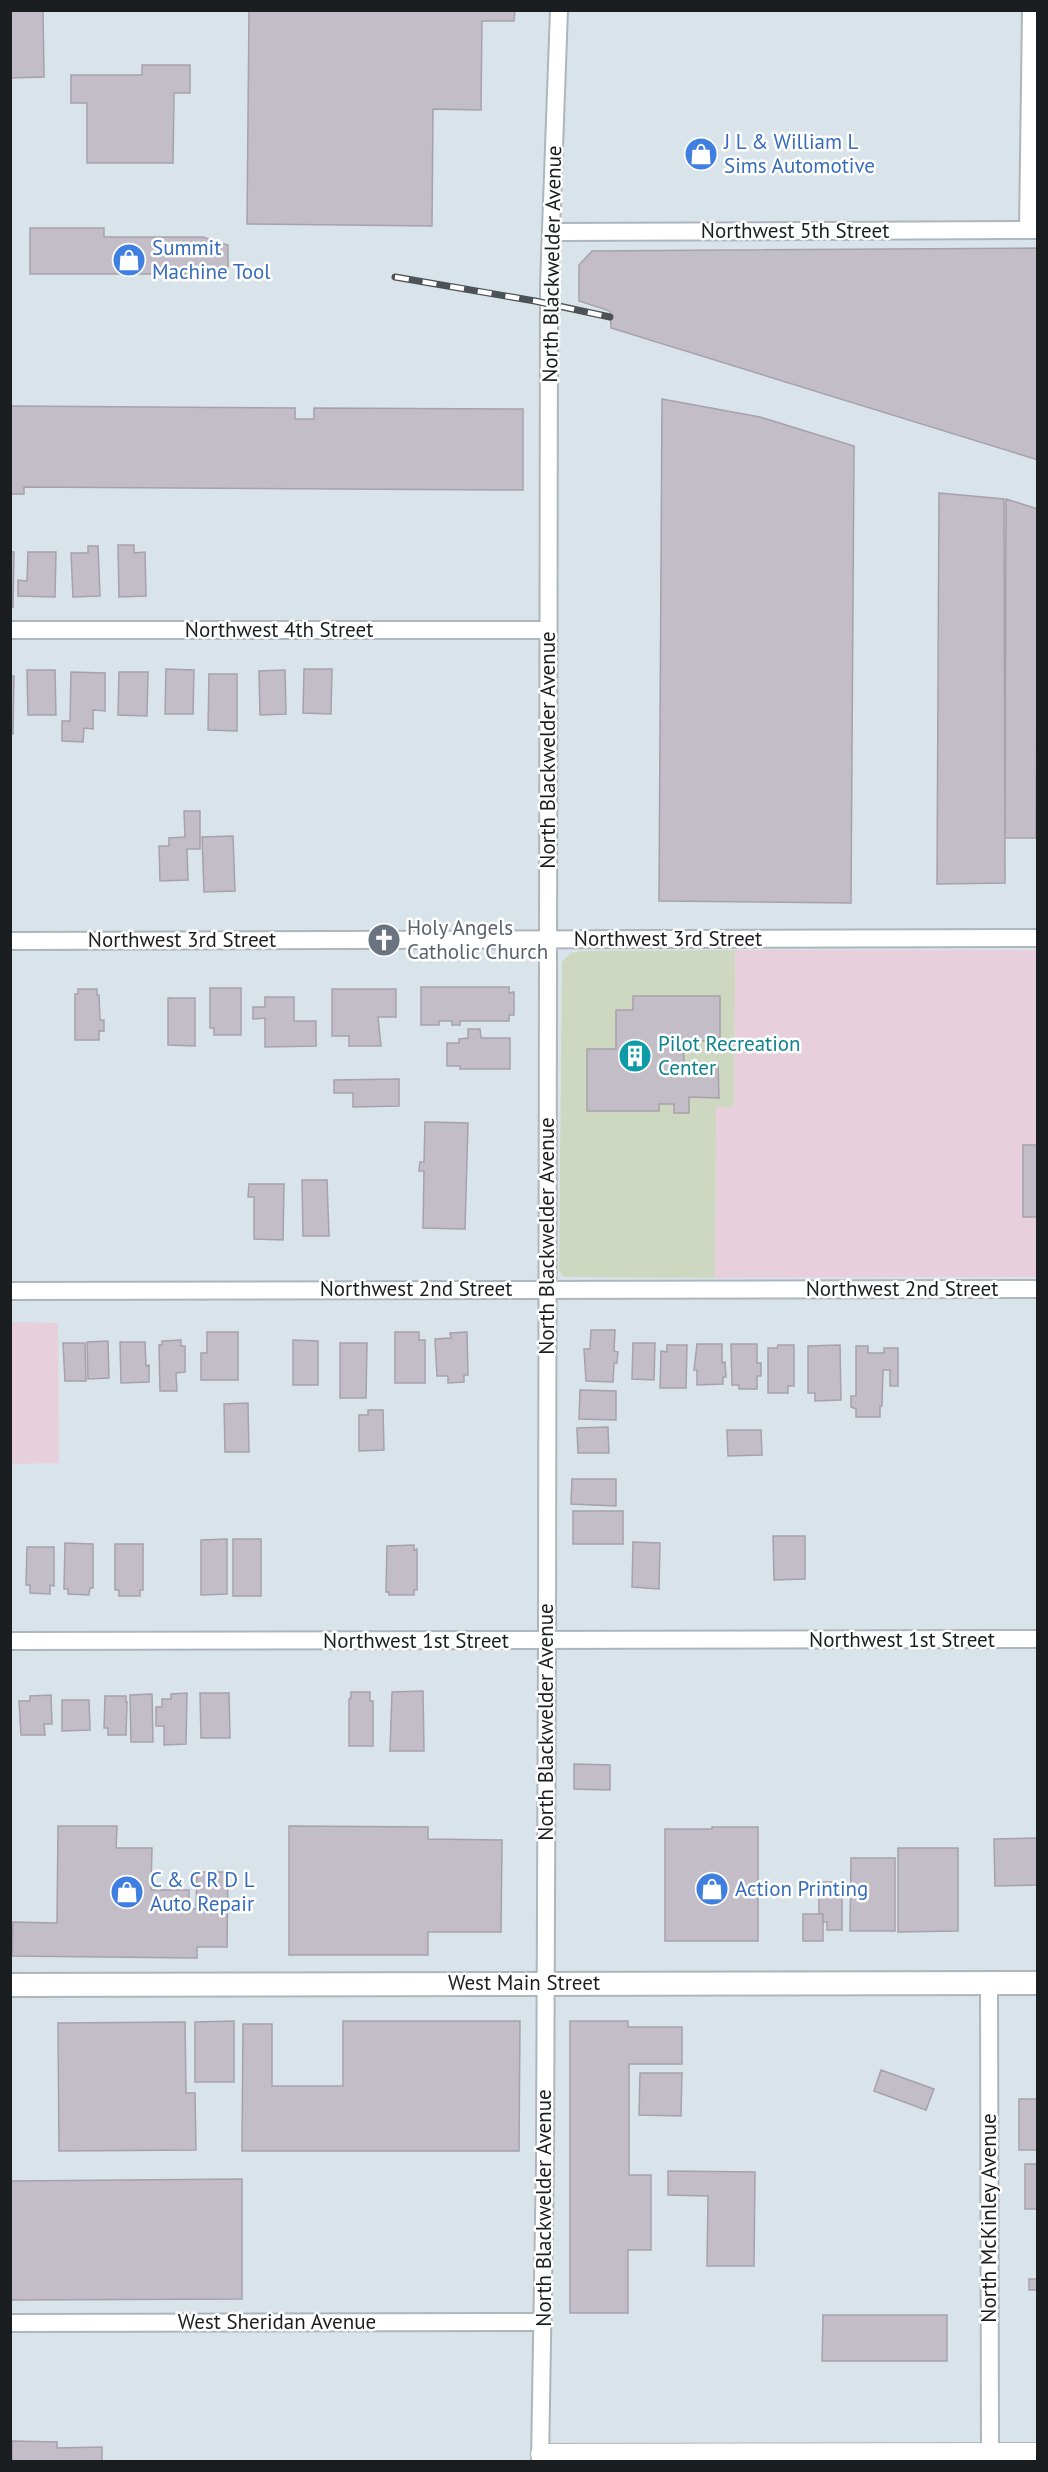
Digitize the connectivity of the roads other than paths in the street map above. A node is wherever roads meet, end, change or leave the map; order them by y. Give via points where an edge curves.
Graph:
1 (559, 10) edge
2 (1031, 10) edge
3 (1033, 230) edge
4 (553, 232) junction
5 (10, 630) edge
6 (548, 630) junction
7 (1038, 938) edge
8 (549, 940) junction
9 (10, 941) edge
10 (546, 1288) junction
11 (1038, 1289) edge
12 (10, 1291) edge
13 (1038, 1640) edge
14 (10, 1641) edge
15 (547, 1641) junction
16 (545, 1983) junction
17 (989, 1983) junction
18 (1038, 1983) edge
19 (10, 1985) edge
20 (543, 2322) junction
21 (10, 2323) edge
22 (990, 2453) junction
23 (1038, 2453) edge
24 (965, 2457) edge
25 (541, 2458) edge

1 - 4 street, North Blackwelder Avenue
2 - 3 street
3 - 4 street, Northwest 5th Street
4 - 6 street, North Blackwelder Avenue via 549,285
5 - 6 street, Northwest 4th Street
6 - 8 street, North Blackwelder Avenue
7 - 8 street, Northwest 3rd Street
8 - 9 street, Northwest 3rd Street
8 - 10 street, North Blackwelder Avenue
10 - 11 street, Northwest 2nd Street
10 - 12 street, Northwest 2nd Street
10 - 15 street, North Blackwelder Avenue
13 - 15 street, Northwest 1st Street
14 - 15 street, Northwest 1st Street
15 - 16 street, North Blackwelder Avenue
16 - 17 main road, West Main Street
16 - 19 main road, West Main Street
16 - 20 street, North Blackwelder Avenue
17 - 18 main road, West Main Street
17 - 22 street, North McKinley Avenue
20 - 21 street, West Sheridan Avenue
20 - 25 street, North Blackwelder Avenue
22 - 23 street
22 - 24 street
24 - 25 street

